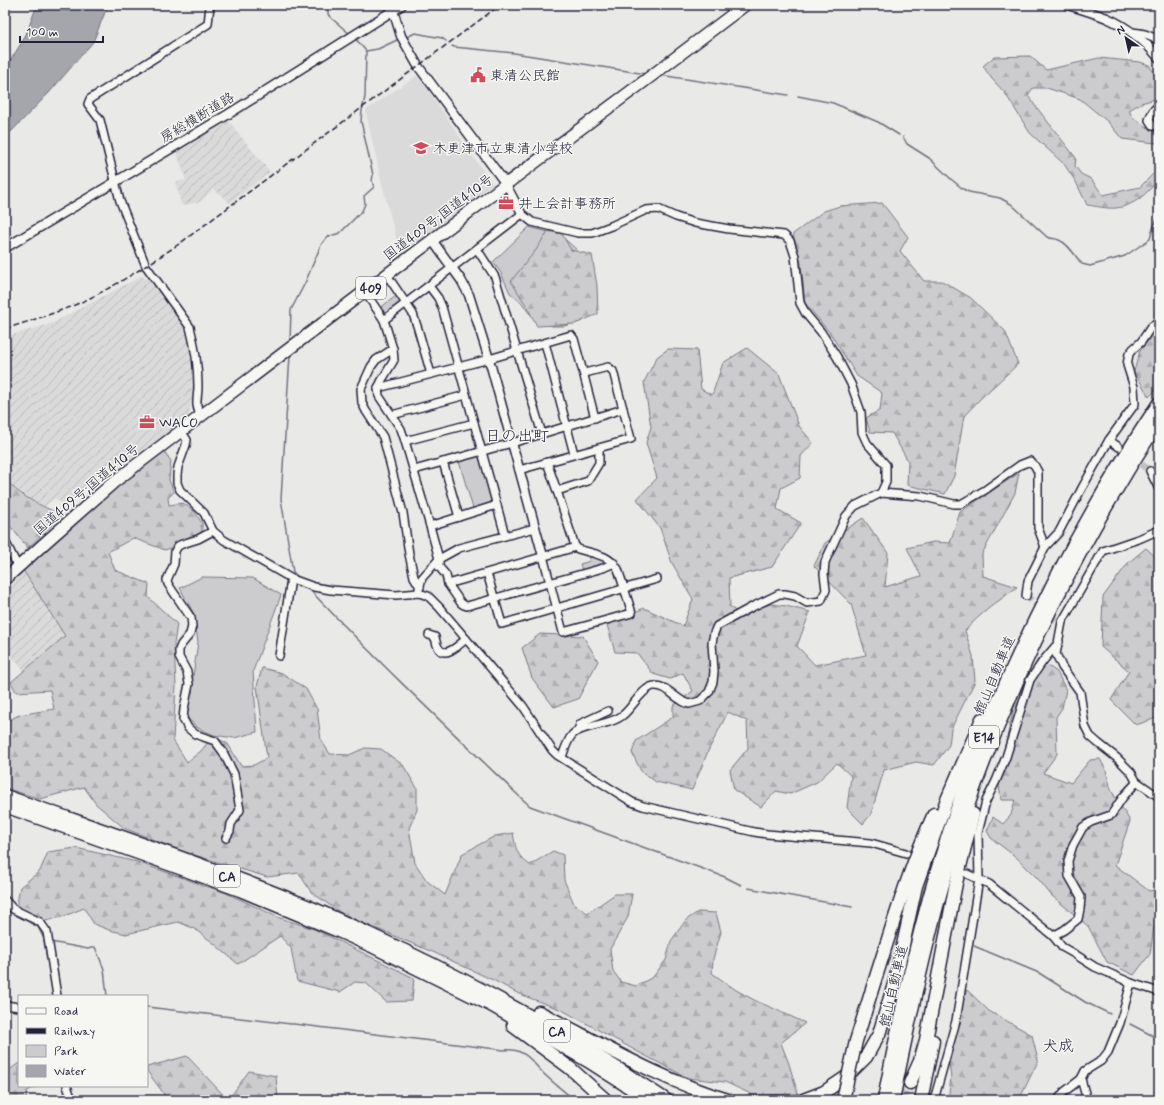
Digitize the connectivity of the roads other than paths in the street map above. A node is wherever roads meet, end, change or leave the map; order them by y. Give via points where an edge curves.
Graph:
1 (210, 5) edge
2 (402, 5) edge
3 (745, 5) edge
4 (1068, 5) edge
5 (392, 8) edge
6 (1130, 32) junction
7 (1159, 41) edge
8 (1159, 58) edge
9 (1159, 106) edge
10 (1153, 126) dead end
11 (115, 182) junction
12 (506, 184) junction
13 (522, 214) junction
14 (432, 240) junction
15 (5, 248) edge
16 (477, 249) junction
17 (452, 268) junction
18 (387, 275) junction
19 (429, 286) junction
20 (365, 292) junction
21 (406, 304) junction
22 (384, 320) junction
23 (1159, 322) edge
24 (545, 343) junction
25 (393, 349) junction
26 (517, 351) junction
27 (489, 359) junction
28 (458, 367) junction
29 (583, 372) junction
30 (431, 374) junction
31 (378, 388) junction
32 (466, 394) junction
33 (1159, 403) edge
34 (624, 410) junction
35 (392, 415) junction
36 (201, 417) junction
37 (595, 418) junction
38 (1159, 420) edge
39 (474, 423) junction
40 (567, 426) junction
41 (181, 431) junction
42 (542, 434) junction
43 (1109, 440) junction
44 (405, 441) junction
45 (512, 443) junction
46 (1119, 447) dead end
47 (599, 448) junction
48 (482, 451) junction
49 (574, 454) junction
50 (443, 462) junction
51 (547, 462) junction
52 (414, 470) junction
53 (520, 470) junction
54 (1150, 471) tunnel mouth
55 (1159, 489) edge
56 (557, 491) junction
57 (881, 493) junction
58 (497, 505) junction
59 (459, 517) junction
60 (430, 526) junction
61 (535, 528) junction
62 (1159, 530) edge
63 (213, 531) junction
64 (506, 536) junction
65 (1077, 538) junction
66 (5, 541) edge
67 (576, 547) junction
68 (1045, 547) junction
69 (543, 556) junction
70 (439, 559) junction
71 (614, 563) junction
72 (18, 567) junction
73 (487, 573) junction
74 (658, 578) dead end
75 (5, 579) edge
76 (291, 579) junction
77 (550, 583) junction
78 (448, 584) junction
79 (624, 589) junction
80 (419, 590) junction
81 (1026, 596) dead end
82 (494, 598) junction
83 (557, 608) junction
84 (429, 635) dead end
85 (466, 639) junction
86 (1059, 642) junction
87 (278, 656) dead end
88 (608, 711) dead end
89 (578, 731) junction
90 (976, 735) junction
91 (562, 757) junction
92 (986, 757) junction
93 (1136, 781) junction
94 (5, 796) edge
95 (1159, 797) edge
96 (5, 806) edge
97 (226, 838) dead end
98 (906, 853) dead end
99 (967, 874) dead end
100 (979, 879) junction
101 (5, 900) edge
102 (1053, 936) junction
103 (377, 943) junction
104 (942, 955) junction
105 (441, 974) junction
106 (1130, 983) junction
107 (1159, 992) edge
108 (57, 995) edge
109 (5, 1005) edge
110 (18, 1007) edge
111 (649, 1069) junction
112 (1081, 1079) junction
113 (910, 1083) tunnel mouth
114 (67, 1087) edge
115 (72, 1100) edge
116 (606, 1100) edge
117 (649, 1100) edge
118 (666, 1100) edge
119 (702, 1100) edge
120 (728, 1100) edge
121 (803, 1100) edge
122 (842, 1100) edge
123 (884, 1100) edge
124 (893, 1100) edge
125 (921, 1100) edge
126 (934, 1100) edge
127 (1058, 1100) edge
128 (1087, 1100) edge

1 - 11 street via 208,24 90,99 88,104 100,120
2 - 5 street, 房総横断道路
3 - 12 highway, 国道409号;国道410号 / 409
4 - 6 street via 1106,18
5 - 11 street, 房総横断道路 via 227,115
5 - 12 street via 401,36 418,66
6 - 7 street via 1144,33
6 - 8 street
9 - 10 street via 1149,120
11 - 15 street, 房総横断道路
11 - 36 street via 146,266 190,327 196,360 196,406
12 - 13 street
12 - 14 highway, 国道409号;国道410号 / 409
13 - 16 street
13 - 57 street via 532,222 578,233 592,233 646,210 658,209 694,223 784,235 790,241 795,256 800,303 837,357 861,412 862,432 867,443 886,465 886,482
14 - 17 street
14 - 18 highway, 国道409号;国道410号 / 409
16 - 17 street
16 - 26 street via 495,277
17 - 19 street
17 - 27 street via 469,295
18 - 20 highway, 国道409号;国道410号 / 409
18 - 21 street
19 - 21 street
19 - 28 street via 442,307
20 - 22 street
20 - 36 highway, 国道409号;国道410号 / 409
21 - 22 street
21 - 30 street via 413,314
22 - 25 street
23 - 43 street via 1151,327 1129,354 1127,365 1134,387 1135,404
24 - 26 street
24 - 29 street via 571,335
24 - 40 street
25 - 31 street via 394,360
25 - 80 street via 376,360 371,367 361,389 362,403 383,438 403,513 409,554
26 - 27 street
26 - 42 street
27 - 28 street
27 - 45 street
28 - 30 street
28 - 32 street
29 - 34 street via 610,368
29 - 37 street
30 - 31 street
31 - 35 street via 379,396
32 - 35 street
32 - 39 street
33 - 65 highway, 館山自動車道 / E14
34 - 37 street
34 - 47 street via 631,439
35 - 44 street
36 - 41 highway, 国道409号;国道410号 / 409
37 - 40 street
38 - 92 highway, 館山自動車道 / E14 via 1105,509 1047,617
39 - 44 street
39 - 48 street
40 - 42 street
40 - 49 street
41 - 63 street via 187,440 178,467 177,483 183,494 204,513
41 - 72 highway, 国道409号;国道410号 / 409 via 114,482
42 - 45 street
43 - 46 street
43 - 68 street via 1059,532
44 - 52 street
45 - 48 street
45 - 53 street
47 - 49 street
47 - 56 street via 599,463 588,481
48 - 50 street
48 - 58 street
49 - 51 street
50 - 52 street
50 - 59 street
51 - 53 street
51 - 56 street
52 - 60 street
53 - 61 street
54 - 55 street
56 - 67 street
57 - 68 street via 920,496 961,504 1030,461 1038,472 1038,528
57 - 89 street via 855,506 846,516 825,562 826,590 821,601 807,603 795,596 779,594 717,626 712,643 713,682 709,692 700,701 689,704 664,688 654,686 643,693 623,716
58 - 59 street
58 - 64 street
59 - 60 street
60 - 70 street
61 - 64 street
61 - 69 street
62 - 86 street via 1103,552 1060,622
63 - 76 street
63 - 97 street via 178,546 167,580 191,618 192,626 190,634 179,650 189,684 183,719 195,734 215,741 234,774 240,810
64 - 70 street via 458,548
65 - 90 highway via 1053,571 1001,676
65 - 123 highway, 館山自動車道 / E14 via 1038,613 1003,690 963,794 936,875 915,956
66 - 72 street
67 - 69 street
67 - 71 street via 608,558
68 - 81 street via 1028,581
69 - 73 street
69 - 77 street
70 - 78 street via 439,567 446,575
70 - 80 street via 422,578
71 - 77 street
71 - 79 street
72 - 75 highway, 国道409号;国道410号 / 409
73 - 78 street
73 - 82 street
74 - 79 street
76 - 80 street via 327,590 396,595
76 - 87 street
77 - 82 street
77 - 83 street
78 - 82 street via 464,606
79 - 83 street
79 - 83 street via 632,613 563,632
80 - 85 street via 433,600
82 - 83 street via 502,624
84 - 85 street via 435,638 437,647 444,652 455,649
85 - 91 street via 523,706 552,750
86 - 93 street via 1056,654 1080,692 1085,726 1090,736 1117,758
86 - 100 street via 1030,680 1006,757 986,801 978,833
88 - 89 street via 580,724
89 - 91 street via 572,735
90 - 121 highway via 946,802 916,886 895,982 879,1034 866,1057 846,1078 824,1092
90 - 122 highway, bridge via 947,787 908,876 856,1041
91 - 98 street via 632,802 651,808 754,832 871,843
92 - 104 highway
92 - 124 highway, 館山自動車道 / E14 via 945,878 922,965
93 - 95 street
93 - 102 street via 1111,815 1083,827 1073,845 1068,861 1069,876 1081,897 1078,919
94 - 103 highway, CA via 303,904
96 - 103 highway, CA via 240,890 336,930
99 - 100 street
100 - 102 street via 989,884
100 - 126 street via 956,1021
101 - 108 street via 13,909 40,922 47,932
102 - 106 street via 1062,947 1095,967
103 - 105 highway, CA
103 - 111 highway via 450,966
103 - 116 highway via 406,966 522,1031
104 - 113 highway via 926,1040
104 - 125 highway via 934,1035
105 - 117 highway, CA
105 - 118 highway, CA via 541,1022
106 - 107 street
106 - 112 street via 1120,1023 1108,1052 1101,1062 1084,1071
109 - 110 street
111 - 119 highway via 662,1080
111 - 120 highway
112 - 127 street
112 - 128 street
114 - 115 street

